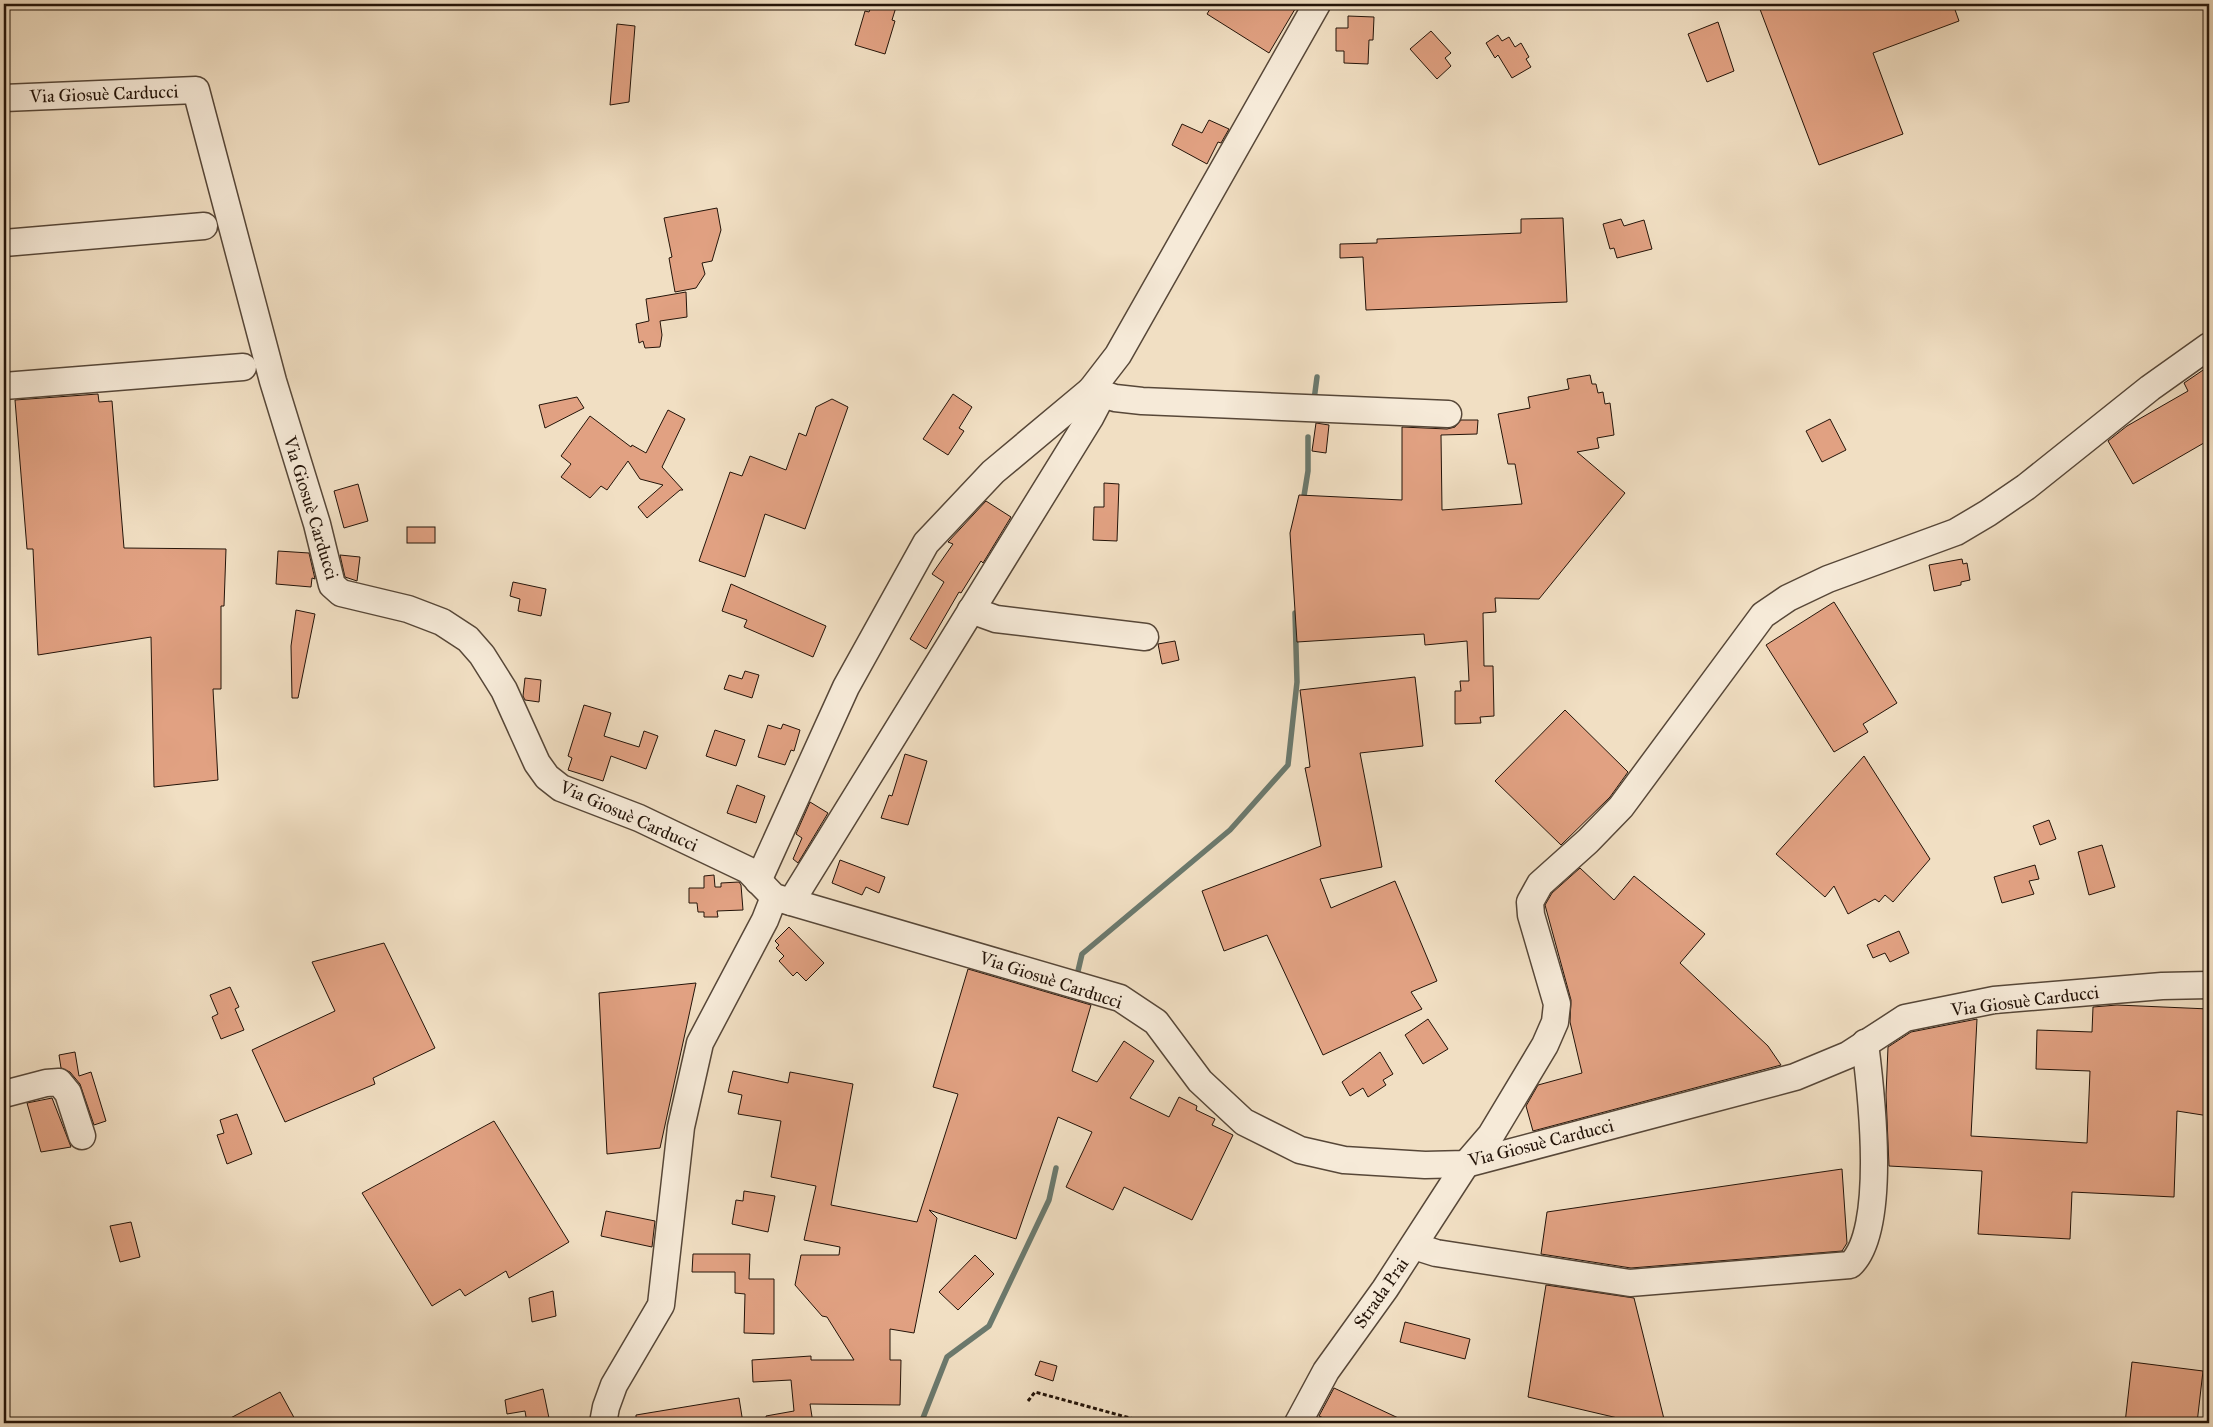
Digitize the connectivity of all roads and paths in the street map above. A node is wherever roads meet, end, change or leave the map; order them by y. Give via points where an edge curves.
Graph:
1 (1317, 4) edge
2 (4, 98) edge
3 (204, 226) dead end
4 (4, 243) edge
5 (2209, 346) edge
6 (242, 367) dead end
7 (4, 386) edge
8 (1096, 392) junction
9 (1448, 414) dead end
10 (971, 610) junction
11 (1145, 637) dead end
12 (774, 893) junction
13 (2209, 985) edge
14 (1865, 1043) junction
15 (4, 1094) edge
16 (82, 1136) dead end
17 (1466, 1164) junction
18 (1414, 1246) junction
19 (1028, 1400) dead end
20 (603, 1423) edge
21 (1148, 1423) edge
22 (1298, 1423) edge

1 - 8 street
2 - 12 street, Via Giosuè Carducci via 196,90 273,380 332,585 341,593 417,612 468,638 504,690 546,777 562,788 639,818 748,870
3 - 4 street
5 - 17 street, Strada Prai via 1988,513 1956,532 1828,579 1788,598 1763,615 1621,807 1534,893 1530,915 1557,1004 1555,1022 1545,1045 1491,1135
6 - 7 street
8 - 9 street via 1142,401
8 - 10 street via 1090,418
8 - 12 street via 993,472 926,543 846,687
10 - 11 street via 996,619
10 - 12 street
12 - 17 street, Via Giosuè Carducci via 1120,998 1156,1022 1200,1081 1244,1122 1300,1150 1344,1160
12 - 20 street via 765,920 700,1044 680,1127 661,1305 614,1385
13 - 14 street, Via Giosuè Carducci via 1994,1000 1904,1018
14 - 17 street, Via Giosuè Carducci via 1848,1055 1796,1077
14 - 18 street via 1874,1192 1863,1247 1850,1265 1630,1283 1436,1254
15 - 16 street via 59,1082 68,1093
17 - 18 street, Strada Prai
18 - 22 street, Strada Prai via 1326,1371
19 - 21 path via 1035,1392

